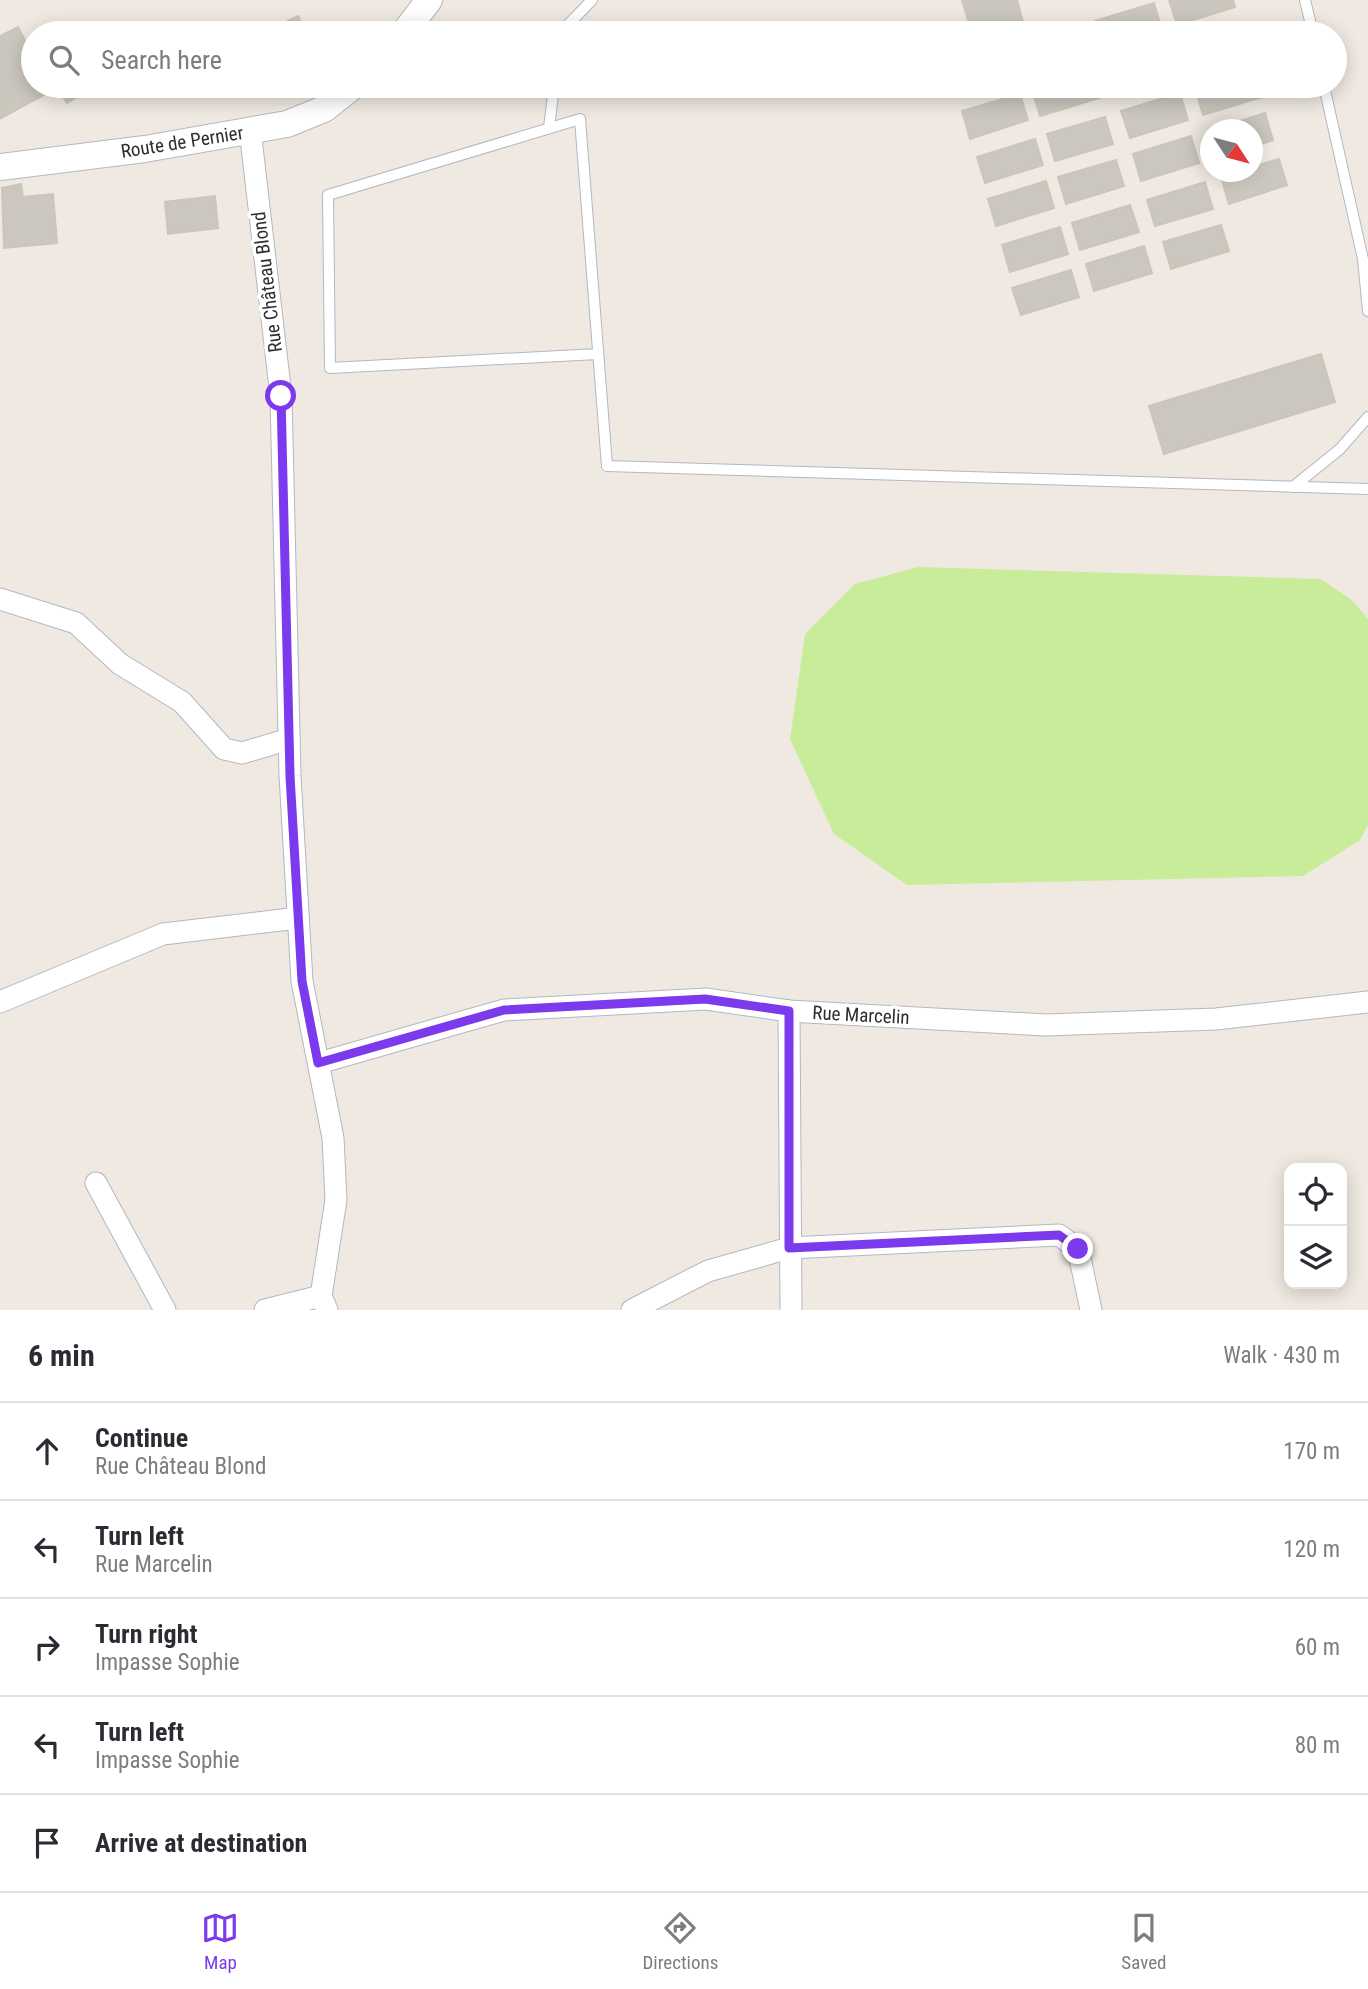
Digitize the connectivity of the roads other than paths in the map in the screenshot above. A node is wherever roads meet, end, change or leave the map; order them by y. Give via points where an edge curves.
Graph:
1 (429, 0) edge
2 (592, 0) edge
3 (1305, 0) edge
4 (413, 21) edge
5 (572, 21) edge
6 (1309, 21) edge
7 (338, 98) edge
8 (553, 98) edge
9 (1327, 98) edge
10 (549, 128) junction
11 (250, 130) junction
12 (0, 167) edge
13 (1368, 311) edge
14 (598, 354) junction
15 (1368, 417) edge
16 (1293, 486) junction
17 (1368, 489) edge
18 (0, 599) edge
19 (289, 739) junction
20 (298, 918) junction
21 (0, 1002) edge
22 (1368, 1002) edge
23 (789, 1011) junction
24 (318, 1063) junction
25 (96, 1183) dead end
26 (789, 1248) junction
27 (324, 1303) edge
28 (165, 1310) edge
29 (265, 1310) edge
30 (632, 1310) edge
31 (791, 1310) edge
32 (1091, 1310) edge

1 - 4 street
2 - 5 lane
3 - 6 lane
7 - 11 street, Route de Pernier via 287,124
8 - 10 lane
9 - 13 lane via 1363,259
10 - 14 lane via 580,119
10 - 14 lane via 328,195 330,368
11 - 12 street, Route de Pernier
11 - 19 street, Rue Château Blond via 281,396
14 - 16 lane via 607,466
15 - 16 lane via 1340,449
16 - 17 lane
18 - 19 street via 76,623 120,664 182,702 224,749 242,753
19 - 20 street, Rue Château Blond
20 - 21 street via 163,934
20 - 24 street, Rue Château Blond via 302,981
22 - 23 street, Rue Marcelin via 1216,1018 1046,1025
23 - 24 street, Rue Marcelin via 705,999 504,1010
23 - 26 street
24 - 27 street, Rue Château Blond via 333,1138 336,1200
25 - 28 street
26 - 30 street via 708,1271
26 - 31 street
26 - 32 street via 1059,1235 1078,1249
27 - 29 street

